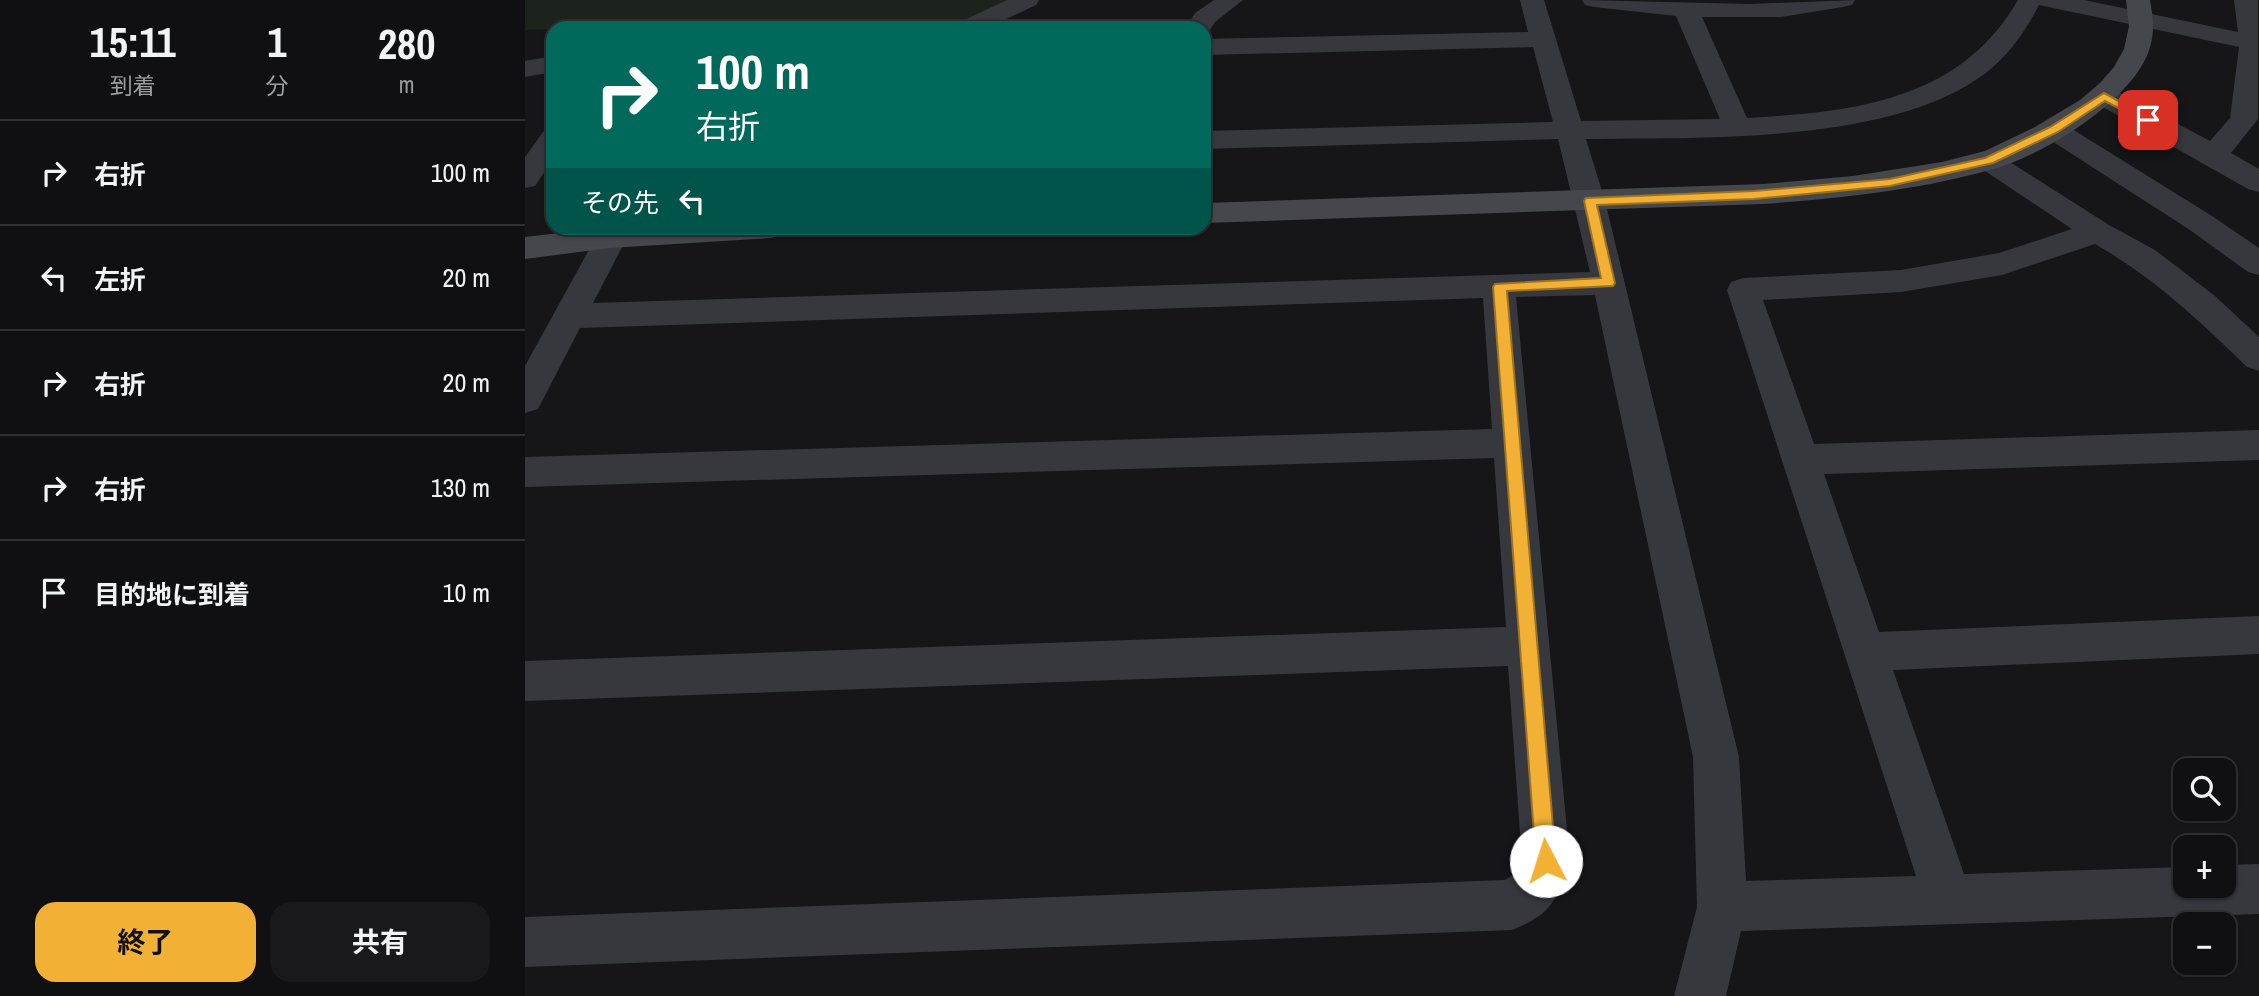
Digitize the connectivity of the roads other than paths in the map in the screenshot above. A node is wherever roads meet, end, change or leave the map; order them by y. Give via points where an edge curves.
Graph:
1 (1231, 0) edge
2 (1532, 0) edge
3 (1594, 0) edge
4 (1843, 0) edge
5 (2030, 0) edge
6 (2048, 0) edge
7 (2246, 0) edge
8 (1023, 10) edge
9 (1686, 10) junction
10 (2141, 10) edge
11 (989, 21) edge
12 (1202, 21) edge
13 (1543, 39) junction
14 (2255, 44) edge
15 (1211, 47) edge
16 (546, 65) edge
17 (525, 69) edge
18 (2104, 96) junction
19 (2252, 120) edge
20 (1737, 127) junction
21 (2054, 130) junction
22 (1570, 131) junction
23 (1211, 140) edge
24 (546, 148) edge
25 (2214, 155) junction
26 (1989, 161) junction
27 (525, 179) edge
28 (2259, 182) edge
29 (1590, 201) junction
30 (1211, 213) edge
31 (2098, 232) junction
32 (596, 235) edge
33 (611, 235) edge
34 (525, 248) edge
35 (2259, 264) edge
36 (1609, 283) junction
37 (1499, 287) junction
38 (569, 316) junction
39 (2259, 358) edge
40 (525, 399) edge
41 (1512, 443) junction
42 (2259, 445) edge
43 (1800, 460) junction
44 (525, 472) edge
45 (2259, 635) edge
46 (1528, 646) junction
47 (1865, 652) junction
48 (525, 681) edge
49 (2259, 889) edge
50 (1948, 899) junction
51 (1722, 906) junction
52 (525, 942) edge
53 (1700, 996) edge

1 - 12 street
2 - 13 street
3 - 9 street
4 - 9 street via 1811,8 1750,12
5 - 20 street via 2011,35 1989,59 1950,83 1847,116
6 - 10 street
7 - 14 street
8 - 11 street
9 - 20 street
10 - 14 street
10 - 18 street via 2138,44 2127,68
13 - 15 street
13 - 22 street
14 - 19 street
16 - 17 street
18 - 21 street
18 - 25 street
19 - 25 street
20 - 22 street
21 - 26 street
21 - 35 street
22 - 23 street
22 - 29 street
24 - 27 street
25 - 28 street
26 - 29 street via 1890,183 1754,195
26 - 31 street
29 - 30 street
29 - 36 street
31 - 39 street via 2144,258 2203,304
31 - 43 street via 2002,264 1914,279 1742,290
32 - 34 street
33 - 38 street
36 - 37 street
36 - 51 street via 1716,757
37 - 38 street
37 - 41 street
38 - 40 street
41 - 44 street
41 - 46 street
42 - 43 street
43 - 47 street
45 - 47 street
46 - 48 street
46 - 52 street via 1546,861 1535,889 1512,905
47 - 50 street
49 - 50 street
50 - 51 street
51 - 53 street

